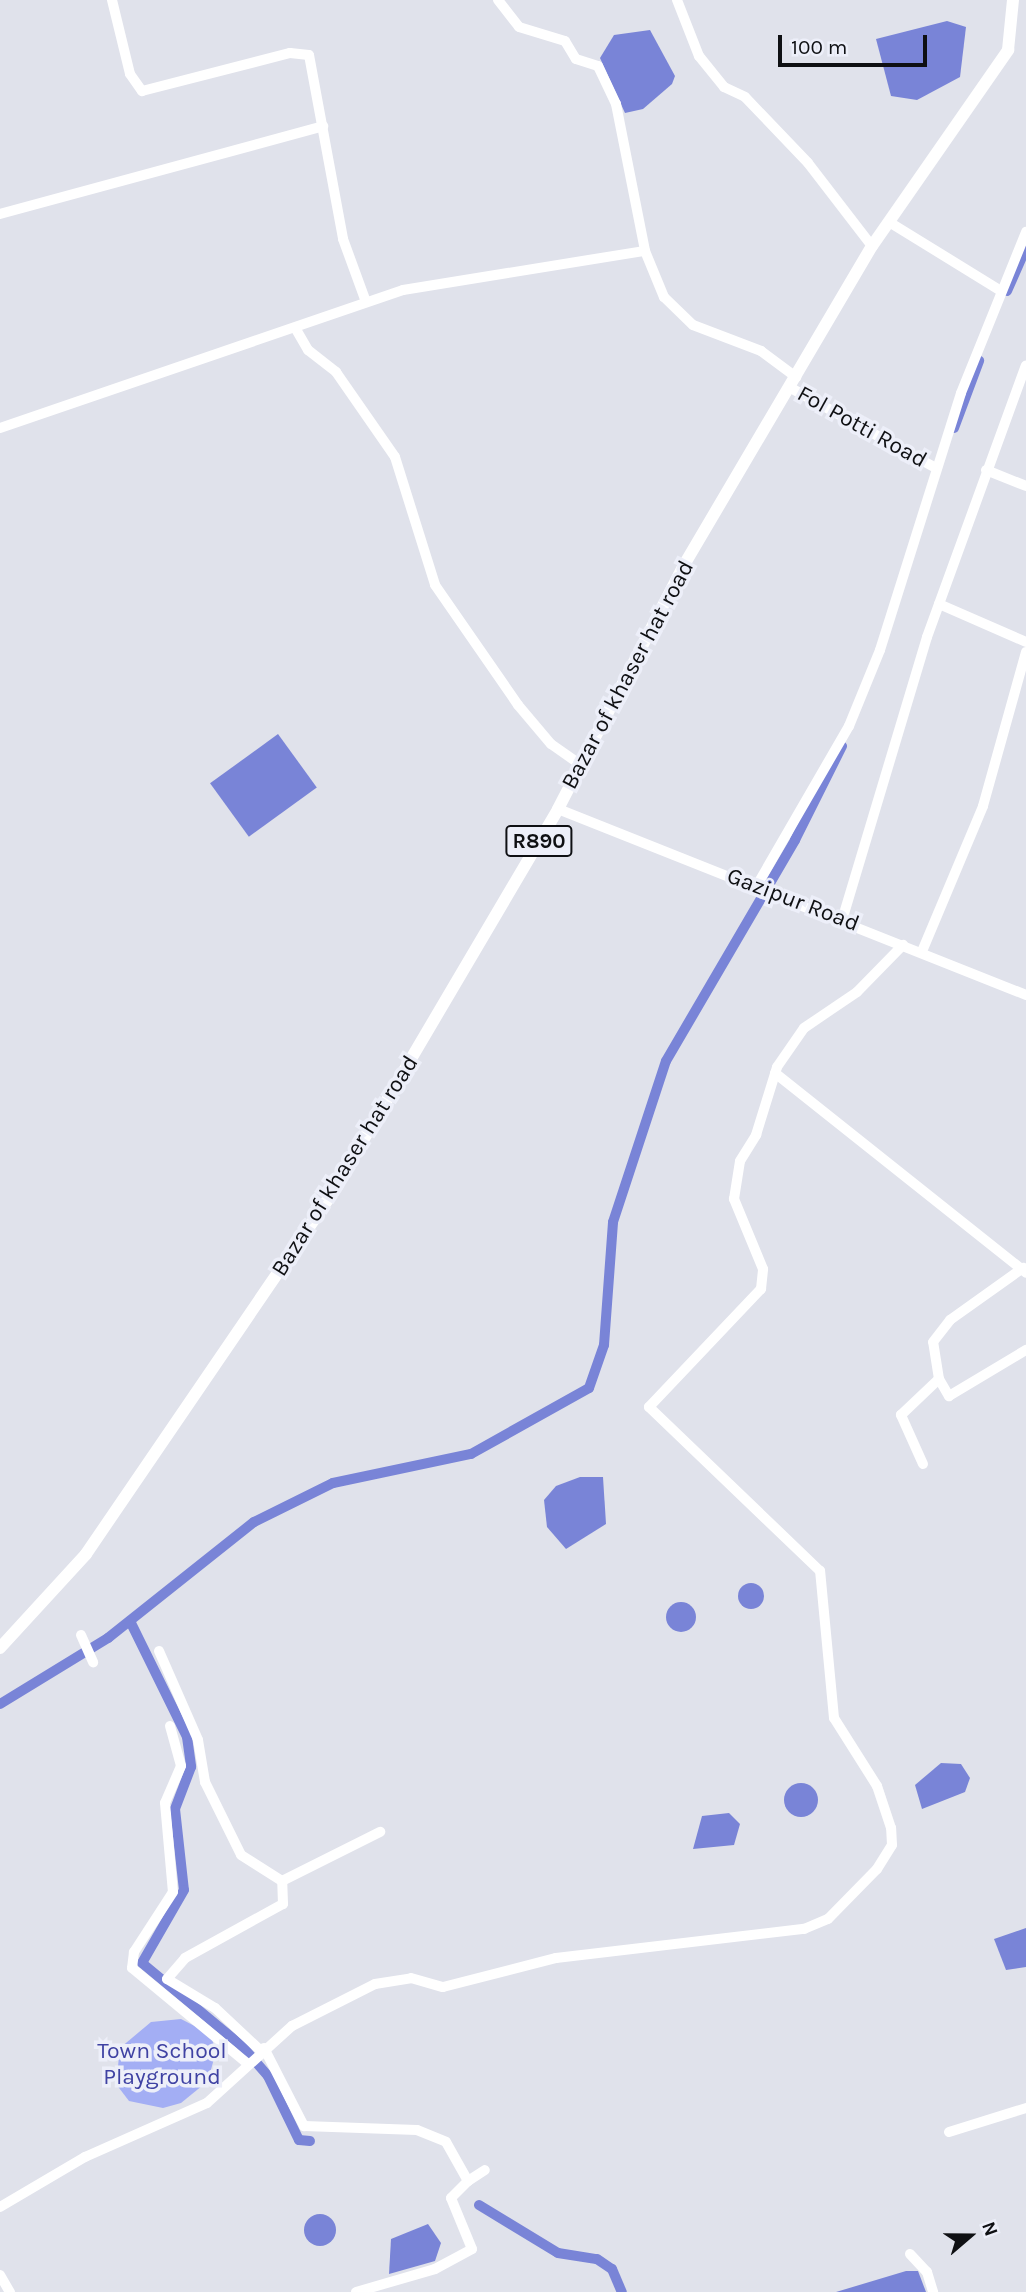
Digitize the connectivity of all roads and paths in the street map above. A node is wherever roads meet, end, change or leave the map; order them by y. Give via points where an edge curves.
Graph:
1 (111, 0) edge
2 (498, 0) edge
3 (677, 0) edge
4 (1013, 0) edge
5 (323, 126) junction
6 (0, 214) edge
7 (889, 222) junction
8 (1026, 232) edge
9 (872, 246) junction
10 (645, 251) junction
11 (1001, 291) junction
12 (366, 302) junction
13 (297, 331) junction
14 (1026, 365) edge
15 (792, 382) junction
16 (0, 428) edge
17 (936, 468) junction
18 (986, 470) junction
19 (1026, 486) edge
20 (939, 604) junction
21 (1026, 642) edge
22 (1026, 652) edge
23 (580, 764) junction
24 (558, 809) junction
25 (756, 887) junction
26 (843, 917) junction
27 (903, 945) junction
28 (923, 949) junction
29 (1026, 995) edge
30 (775, 1073) junction
31 (1025, 1271) edge
32 (1026, 1350) edge
33 (939, 1379) junction
34 (923, 1464) dead end
35 (81, 1635) dead end
36 (0, 1648) edge
37 (159, 1651) dead end
38 (93, 1662) dead end
39 (170, 1726) dead end
40 (380, 1832) dead end
41 (282, 1881) junction
42 (261, 2051) junction
43 (247, 2065) junction
44 (1026, 2108) edge
45 (949, 2132) dead end
46 (485, 2170) dead end
47 (468, 2181) junction
48 (0, 2207) edge
49 (910, 2254) dead end
50 (0, 2275) edge
51 (10, 2292) edge
52 (356, 2292) edge
53 (933, 2292) edge

1 - 5 street via 131,74 142,91 302,51 309,55
2 - 10 street, Fol Potti Road via 519,27 565,40 576,59 598,66 625,139
3 - 9 street via 699,56 724,87 745,97 808,163
4 - 7 main road, Bazar of khaser hat road / R890 via 1008,50
5 - 6 street
5 - 12 street via 343,239
7 - 9 main road, Bazar of khaser hat road / R890
7 - 11 street
8 - 11 street
9 - 15 main road, Bazar of khaser hat road / R890
10 - 12 street via 421,285
10 - 15 street, Fol Potti Road via 655,283 679,314 761,351
11 - 17 street
12 - 13 street
13 - 16 street
13 - 23 street via 309,350 331,365 395,457 435,585 518,705 551,744
14 - 18 street
15 - 17 street, Fol Potti Road
15 - 23 main road, Bazar of khaser hat road / R890 via 684,565
17 - 25 street via 912,533 897,604 849,726
18 - 19 street
18 - 20 street
20 - 21 street
20 - 26 street
22 - 28 street via 983,806
23 - 24 main road, Bazar of khaser hat road / R890
24 - 25 street, Gazipur Road
24 - 36 main road, Bazar of khaser hat road / R890 via 332,1193 267,1292 86,1554
25 - 26 street, Gazipur Road
26 - 27 street, Gazipur Road
27 - 28 street, Gazipur Road
27 - 30 street via 857,992 804,1028
28 - 29 street, Gazipur Road
30 - 31 street
30 - 42 street via 756,1135 740,1161 734,1199 763,1269 761,1289 649,1407 820,1571 834,1718 877,1786 892,1845 836,1912 804,1929 556,1958 443,1987 411,1978 375,1984 292,2026
31 - 33 street via 950,1320 933,1342
32 - 33 street via 949,1396
33 - 34 street via 901,1415
35 - 38 street
37 - 41 street via 198,1740 205,1782 241,1855
39 - 43 street via 181,1766 165,1803 174,1884 134,1952 132,1968
40 - 41 street
41 - 42 street via 283,1905 185,1958 167,1979 215,2008
42 - 43 street
42 - 47 street via 304,2126 417,2130 446,2142
43 - 48 street via 207,2103 85,2157
44 - 45 street
46 - 47 street
47 - 52 street via 450,2197 472,2249 435,2269
49 - 53 street via 927,2272
50 - 51 street

